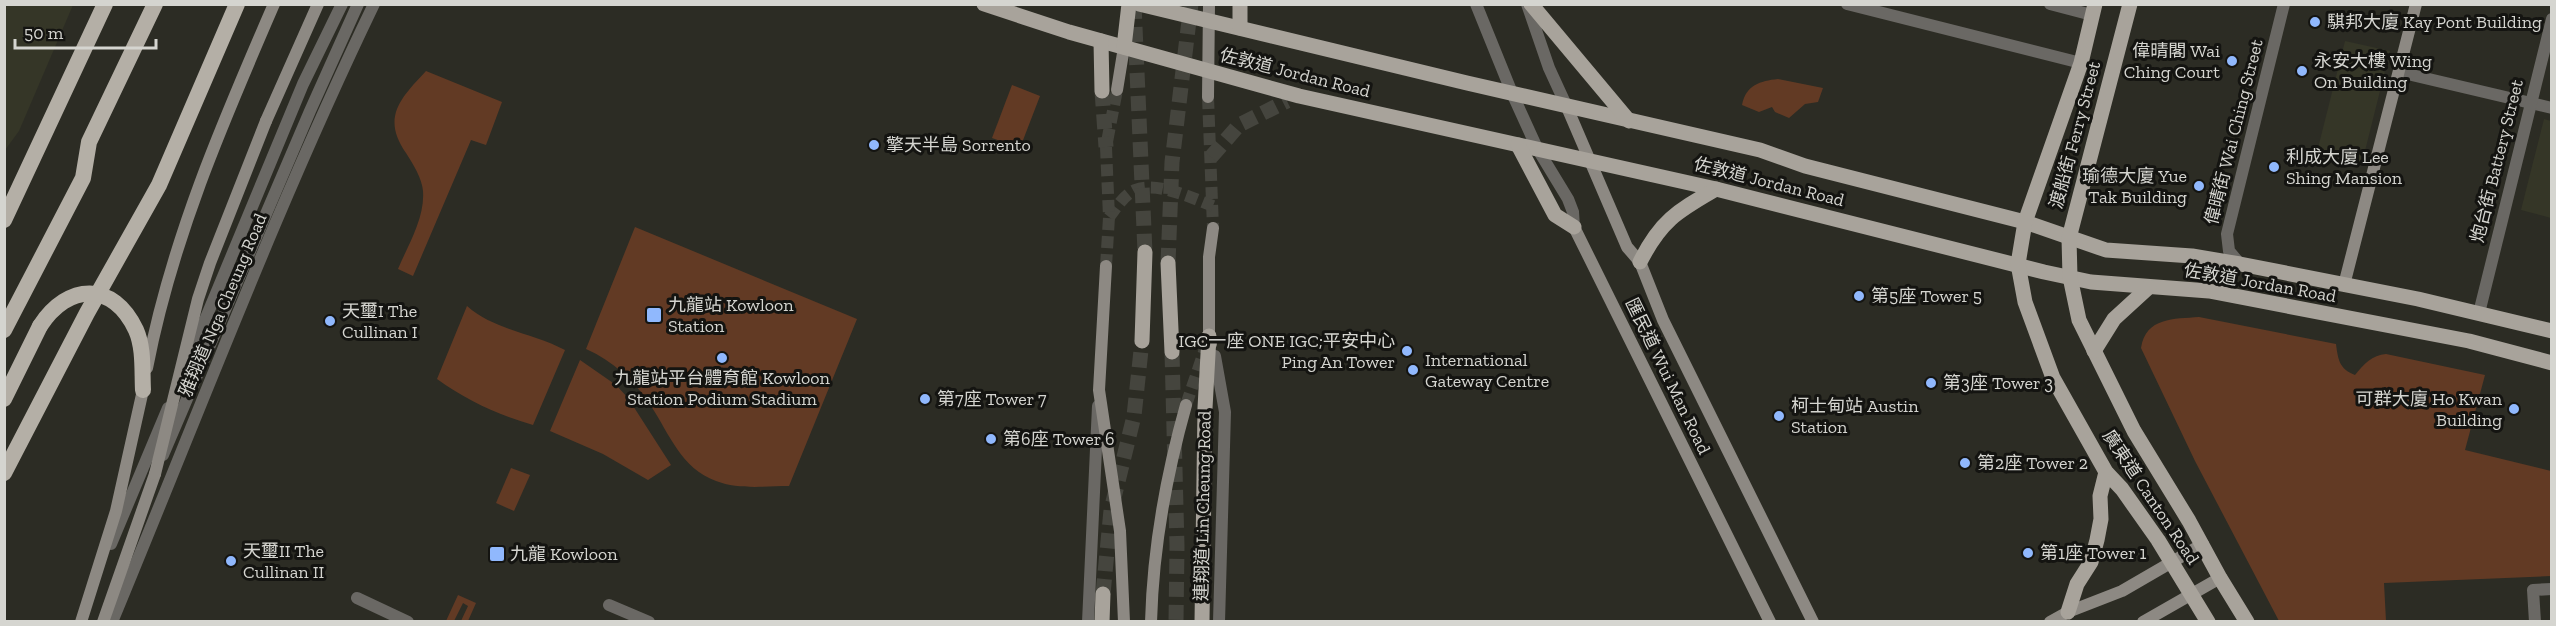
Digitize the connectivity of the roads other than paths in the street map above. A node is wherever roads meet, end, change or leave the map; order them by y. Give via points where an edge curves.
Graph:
1 (105, 4) edge
2 (155, 4) edge
3 (237, 4) edge
4 (274, 4) edge
5 (318, 4) edge
6 (342, 4) edge
7 (358, 4) edge
8 (374, 4) edge
9 (984, 4) edge
10 (1129, 4) edge
11 (1139, 4) edge
12 (1209, 4) edge
13 (1240, 4) edge
14 (1476, 4) edge
15 (1529, 4) edge
16 (1847, 4) edge
17 (2050, 4) edge
18 (2130, 4) edge
19 (2284, 4) edge
20 (2416, 4) edge
21 (2094, 10) edge
22 (2552, 19) edge
23 (1209, 21) junction
24 (1240, 28) junction
25 (1101, 40) junction
26 (1124, 47) junction
27 (2081, 63) junction
28 (1208, 71) junction
29 (2400, 72) junction
30 (1110, 91) joint
31 (1512, 93) junction
32 (1208, 97) tunnel mouth
33 (2530, 102) junction
34 (1566, 105) junction
35 (2552, 108) edge
36 (1629, 121) junction
37 (1518, 146) junction
38 (1537, 148) junction
39 (1592, 162) junction
40 (1716, 189) junction
41 (4, 220) edge
42 (2025, 222) junction
43 (1574, 227) junction
44 (1213, 228) tunnel mouth
45 (2069, 238) junction
46 (1145, 252) tunnel mouth
47 (1640, 262) junction
48 (1168, 263) tunnel mouth
49 (2018, 264) junction
50 (2240, 264) junction
51 (1106, 266) tunnel mouth
52 (2070, 277) junction
53 (2344, 285) junction
54 (2149, 287) junction
55 (2479, 313) junction
56 (4, 330) edge
57 (2552, 331) edge
58 (1209, 336) junction
59 (1142, 341) tunnel mouth
60 (2094, 351) junction
61 (1172, 352) tunnel mouth
62 (1215, 356) joint
63 (2552, 363) edge
64 (143, 390) junction
65 (1099, 390) junction
66 (203, 398) junction
67 (4, 399) edge
68 (170, 402) junction
69 (1186, 405) tunnel mouth
70 (179, 461) junction
71 (143, 466) junction
72 (2106, 472) junction
73 (4, 473) edge
74 (155, 474) junction
75 (2203, 544) junction
76 (2171, 562) junction
77 (2220, 578) junction
78 (2552, 589) edge
79 (1103, 594) tunnel mouth
80 (2193, 595) junction
81 (357, 598) dead end
82 (609, 605) dead end
83 (2068, 612) junction
84 (80, 621) edge
85 (103, 621) edge
86 (112, 621) edge
87 (408, 621) edge
88 (649, 621) edge
89 (1088, 621) edge
90 (1102, 621) edge
91 (1124, 621) edge
92 (1151, 621) edge
93 (1202, 621) edge
94 (1219, 621) edge
95 (1770, 621) edge
96 (1813, 621) edge
97 (2050, 621) edge
98 (2143, 621) edge
99 (2208, 621) edge
100 (2247, 621) edge
101 (2535, 621) edge

1 - 41 highway
2 - 56 highway via 88,142 83,178
3 - 73 highway via 159,185
4 - 64 main road, 雅翔道 Nga Cheung Road, bridge via 191,203 160,308
5 - 74 main road, bridge via 210,263
6 - 68 street, 雅翔道 Nga Cheung Road via 303,84
7 - 74 street, 雅翔道 Nga Cheung Road, bridge
8 - 66 street, 雅翔道 Nga Cheung Road via 339,77
9 - 25 main road, 佐敦道 Jordan Road
10 - 26 main road
11 - 23 main road, 佐敦道 Jordan Road
12 - 23 main road
13 - 24 main road
14 - 31 street, 匯民道 Wui Man Road
15 - 34 street via 1549,68
15 - 36 main road
16 - 27 street
17 - 21 street
18 - 45 main road, 渡船街 Ferry Street
19 - 50 street, 偉晴街 Wai Ching Street via 2227,234 2229,251
20 - 29 main road
21 - 27 main road, 渡船街 Ferry Street
22 - 33 street, 炮台街 Battery Street
23 - 24 main road, 佐敦道 Jordan Road
23 - 28 main road
24 - 31 main road, 佐敦道 Jordan Road
25 - 26 main road, 佐敦道 Jordan Road
25 - 30 main road
26 - 28 main road, 佐敦道 Jordan Road
26 - 30 main road
27 - 42 main road, 渡船街 Ferry Street
28 - 32 main road
28 - 37 main road, 佐敦道 Jordan Road via 1293,98
29 - 33 street
29 - 53 main road
31 - 34 main road, 佐敦道 Jordan Road
31 - 38 street, 匯民道 Wui Man Road
33 - 35 street
33 - 55 street, 炮台街 Battery Street
34 - 36 main road, 佐敦道 Jordan Road
34 - 39 main road, 匯民道 Wui Man Road
36 - 42 main road, 佐敦道 Jordan Road via 1760,150 1805,166
37 - 38 main road, 佐敦道 Jordan Road
37 - 43 main road via 1555,215
38 - 39 main road, 佐敦道 Jordan Road
38 - 43 street, 匯民道 Wui Man Road via 1568,199
39 - 40 main road, 佐敦道 Jordan Road
39 - 47 main road, 匯民道 Wui Man Road via 1627,247
40 - 47 main road via 1666,222
40 - 49 main road, 佐敦道 Jordan Road
42 - 45 main road, 佐敦道 Jordan Road
42 - 49 main road, 廣東道 Canton Road
43 - 95 main road, 匯民道 Wui Man Road
44 - 58 main road
45 - 50 main road, 佐敦道 Jordan Road via 2106,250
45 - 52 main road, 渡船街 Ferry Street
46 - 59 main road
47 - 96 main road, 匯民道 Wui Man Road via 1663,320
48 - 61 main road
49 - 52 main road, 佐敦道 Jordan Road
49 - 72 main road, 廣東道 Canton Road via 2025,302 2053,378
50 - 53 main road, 佐敦道 Jordan Road
51 - 65 main road
52 - 54 main road, 佐敦道 Jordan Road
52 - 60 main road, 廣東道 Canton Road via 2079,320
53 - 55 main road, 佐敦道 Jordan Road
54 - 60 main road via 2114,319
54 - 63 main road, 佐敦道 Jordan Road via 2209,291 2469,341
55 - 57 main road, 佐敦道 Jordan Road
58 - 62 main road
58 - 93 main road
60 - 75 main road, 廣東道 Canton Road via 2134,432
62 - 94 street, 連翔道 Lin Cheung Road via 1225,412
64 - 67 highway, bridge via 137,332 129,318 109,299 87,293 64,299 46,316
64 - 84 main road, 雅翔道 Nga Cheung Road, bridge via 116,511
65 - 89 street
65 - 91 main road via 1120,531
66 - 68 street
66 - 70 street, 雅翔道 Nga Cheung Road
68 - 71 street, 雅翔道 Nga Cheung Road
69 - 92 main road, 連翔道 Lin Cheung Road via 1158,528
70 - 71 street
70 - 86 street, 雅翔道 Nga Cheung Road
71 - 84 street, 雅翔道 Nga Cheung Road
72 - 76 main road, 廣東道 Canton Road via 2122,489
72 - 83 main road via 2097,540
74 - 85 main road, 雅翔道 Nga Cheung Road
75 - 76 main road
75 - 77 main road, 廣東道 Canton Road
76 - 80 main road, 廣東道 Canton Road
76 - 83 main road via 2122,591
77 - 80 main road
77 - 100 main road, 廣東道 Canton Road
78 - 101 street via 2533,590
79 - 90 main road
80 - 98 main road
80 - 99 main road, 廣東道 Canton Road
81 - 87 street
82 - 88 street
83 - 97 main road

